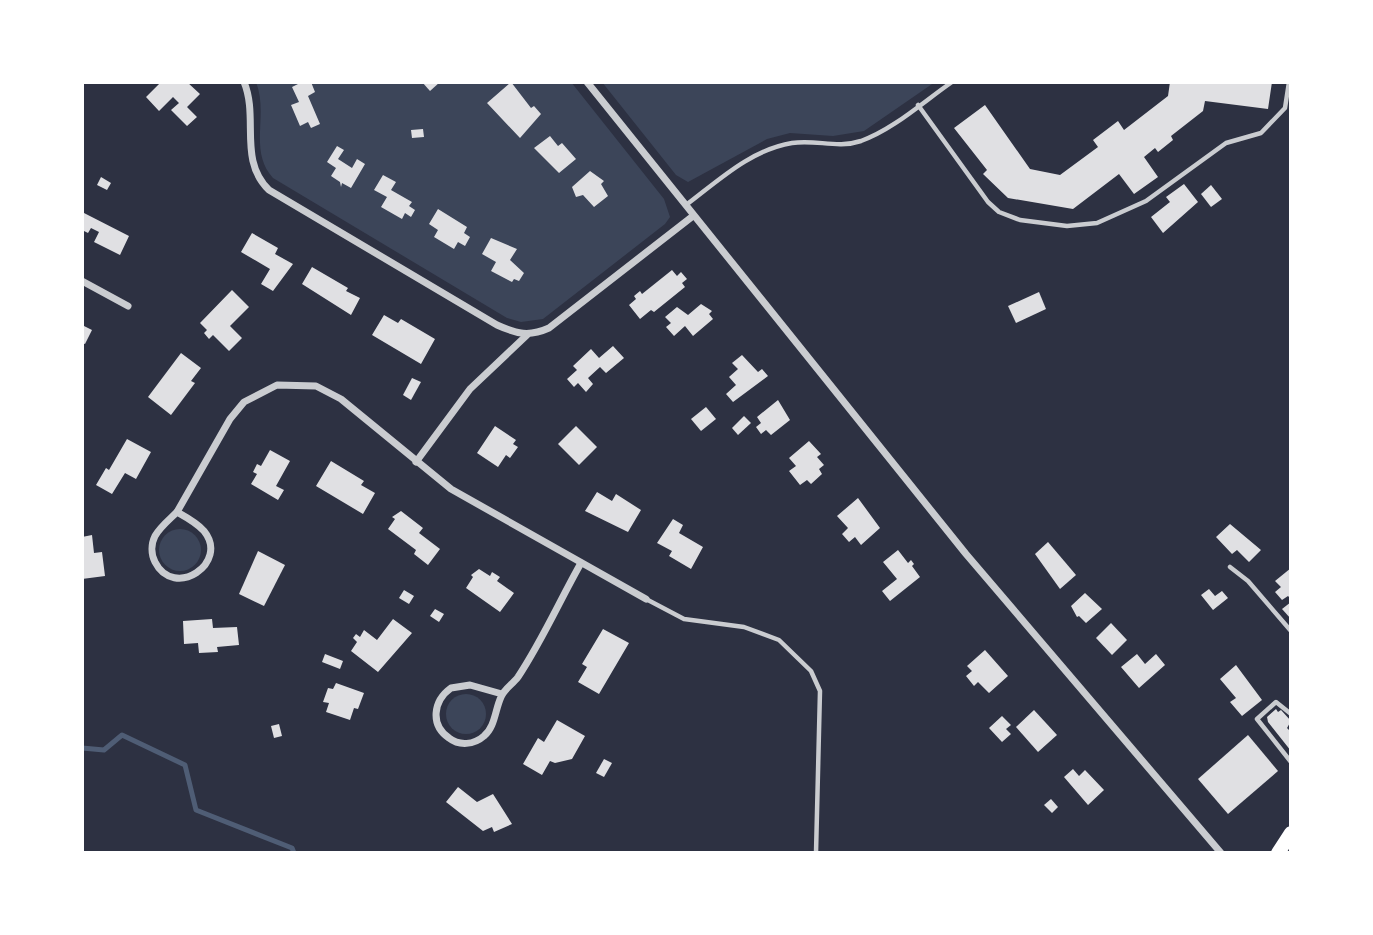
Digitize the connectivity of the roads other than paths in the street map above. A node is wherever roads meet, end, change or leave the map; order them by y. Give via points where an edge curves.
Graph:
1 (244, 82) edge
2 (587, 82) edge
3 (952, 82) edge
4 (1289, 82) edge
5 (918, 105) junction
6 (685, 205) junction
7 (693, 216) junction
8 (82, 281) edge
9 (128, 306) dead end
10 (527, 335) junction
11 (416, 462) junction
12 (177, 512) junction
13 (581, 563) junction
14 (1230, 567) dead end
15 (646, 599) joint
16 (1291, 631) edge
17 (502, 694) junction
18 (1291, 714) edge
19 (1291, 762) edge
20 (1291, 833) edge
21 (816, 853) edge
22 (1221, 853) edge
23 (1278, 853) edge

1 - 10 street via 252,166 269,190 497,326
2 - 6 street
3 - 5 lane
4 - 5 lane via 1285,108 1261,133 1226,143 1140,204 1080,226 1020,220 999,212
5 - 6 lane via 859,142 831,146 793,143 759,153
6 - 7 street
7 - 10 street via 560,320
7 - 22 street via 966,554
8 - 9 street
10 - 11 street via 470,389
11 - 12 street via 328,391 302,384 277,386 254,394 237,409
11 - 13 street via 451,489
12 - 12 street via 156,533 152,551 166,575 184,579 201,571 210,546 203,530
13 - 15 street
13 - 17 street via 518,677
14 - 16 lane
15 - 21 lane via 684,620 763,632 779,640 811,671 820,691
17 - 17 street via 464,685 451,688 438,704 439,728 459,743 477,741 491,728
18 - 19 lane via 1276,702 1257,719
20 - 23 main road

